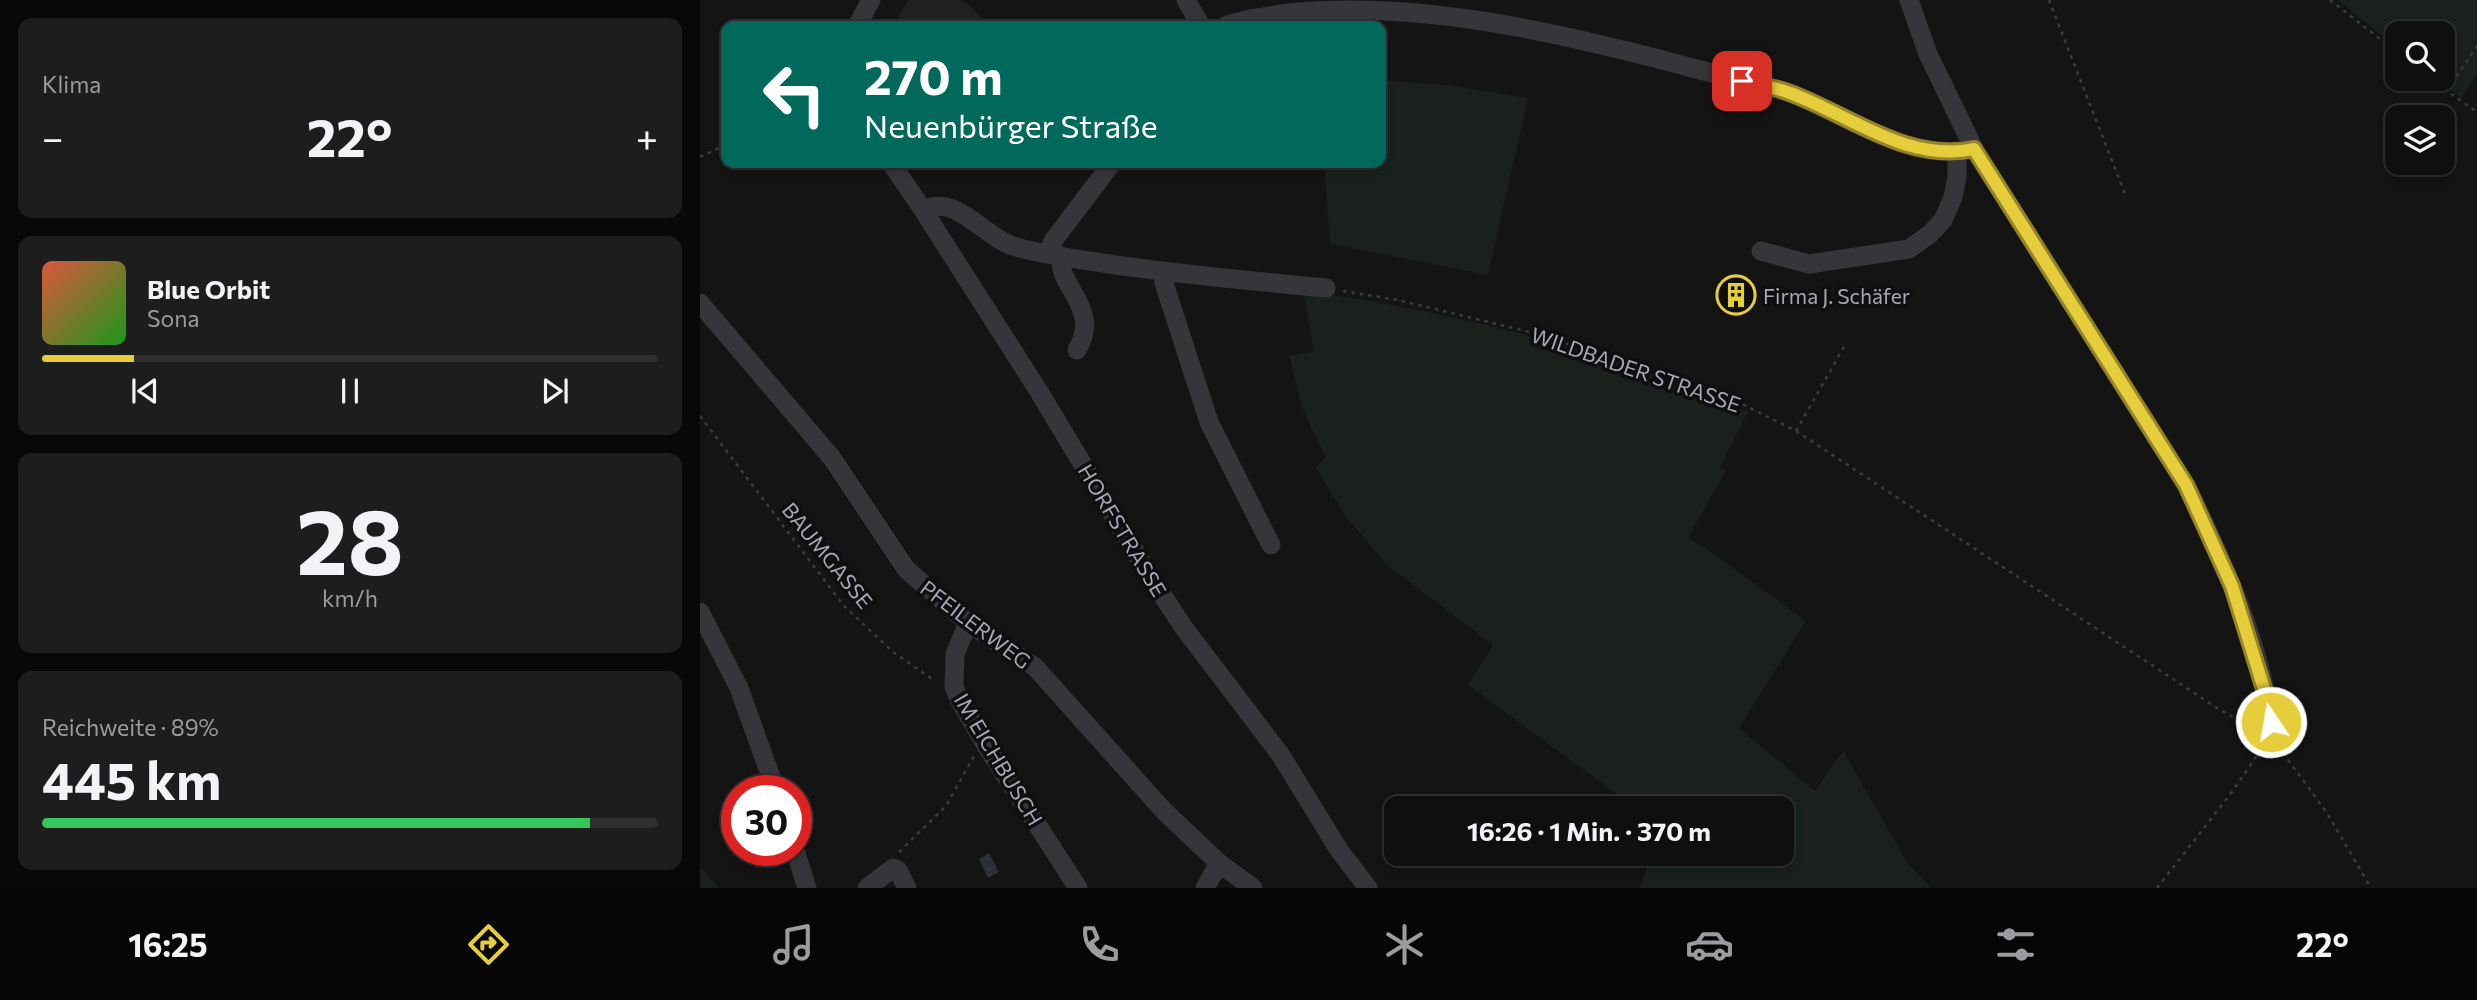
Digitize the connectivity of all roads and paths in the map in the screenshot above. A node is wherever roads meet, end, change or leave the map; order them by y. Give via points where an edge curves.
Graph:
1 (871, 0) edge
2 (1186, 0) edge
3 (1909, 0) edge
4 (2049, 0) edge
5 (2330, 0) edge
6 (860, 21) edge
7 (1198, 21) edge
8 (1238, 21) edge
9 (2385, 43) edge
10 (2477, 46) edge
11 (2455, 79) edge
12 (2447, 91) edge
13 (2477, 112) edge
14 (721, 148) edge
15 (1965, 151) junction
16 (700, 157) edge
17 (894, 168) edge
18 (1108, 168) edge
19 (2125, 194) dead end
20 (923, 210) junction
21 (1760, 251) dead end
22 (1054, 255) junction
23 (1164, 272) junction
24 (1326, 288) joint
25 (700, 303) edge
26 (1845, 345) dead end
27 (1077, 350) dead end
28 (700, 416) edge
29 (1796, 431) junction
30 (1271, 545) dead end
31 (700, 612) edge
32 (968, 623) junction
33 (954, 687) junction
34 (2273, 740) junction
35 (978, 749) dead end
36 (770, 775) edge
37 (900, 851) dead end
38 (1219, 863) junction
39 (801, 866) edge
40 (807, 888) edge
41 (867, 888) edge
42 (907, 888) edge
43 (1078, 888) edge
44 (1205, 888) edge
45 (1253, 888) edge
46 (1368, 888) edge
47 (2157, 888) edge
48 (2371, 888) edge

1 - 6 street
2 - 7 street
3 - 15 street
4 - 19 path
5 - 9 path
8 - 15 street via 1310,10 1373,7 1504,22 1789,92 1905,144 1940,152
10 - 11 path
12 - 13 path
14 - 16 path
15 - 21 street via 1943,220 1909,249 1809,264
15 - 34 street via 2186,485 2246,627 2269,705
17 - 20 street, HORFSTRASSE
18 - 22 street via 1053,241
20 - 22 street via 932,205 952,209 1006,244
20 - 46 street, HORFSTRASSE via 1177,618 1280,754
22 - 23 street
22 - 27 street via 1083,307 1084,326
23 - 24 street
23 - 30 street via 1209,422
24 - 29 path, WILDBADER STRASSE via 1530,332 1693,384
25 - 32 street, PFEILERWEG via 832,458 906,569
26 - 29 path
28 - 33 path, BAUMGASSE via 844,606 893,652 941,684
29 - 34 path, WILDBADER STRASSE via 2217,708
31 - 36 street via 739,688
32 - 33 street, IM EICHBUSCH via 956,654
32 - 38 street, PFEILERWEG via 1035,667 1164,811
33 - 43 street, IM EICHBUSCH via 985,744
34 - 47 path via 2259,752
34 - 48 path via 2327,813
35 - 37 path via 946,806
38 - 44 street
38 - 45 street, PFEILERWEG
39 - 40 street
41 - 42 street via 893,868

